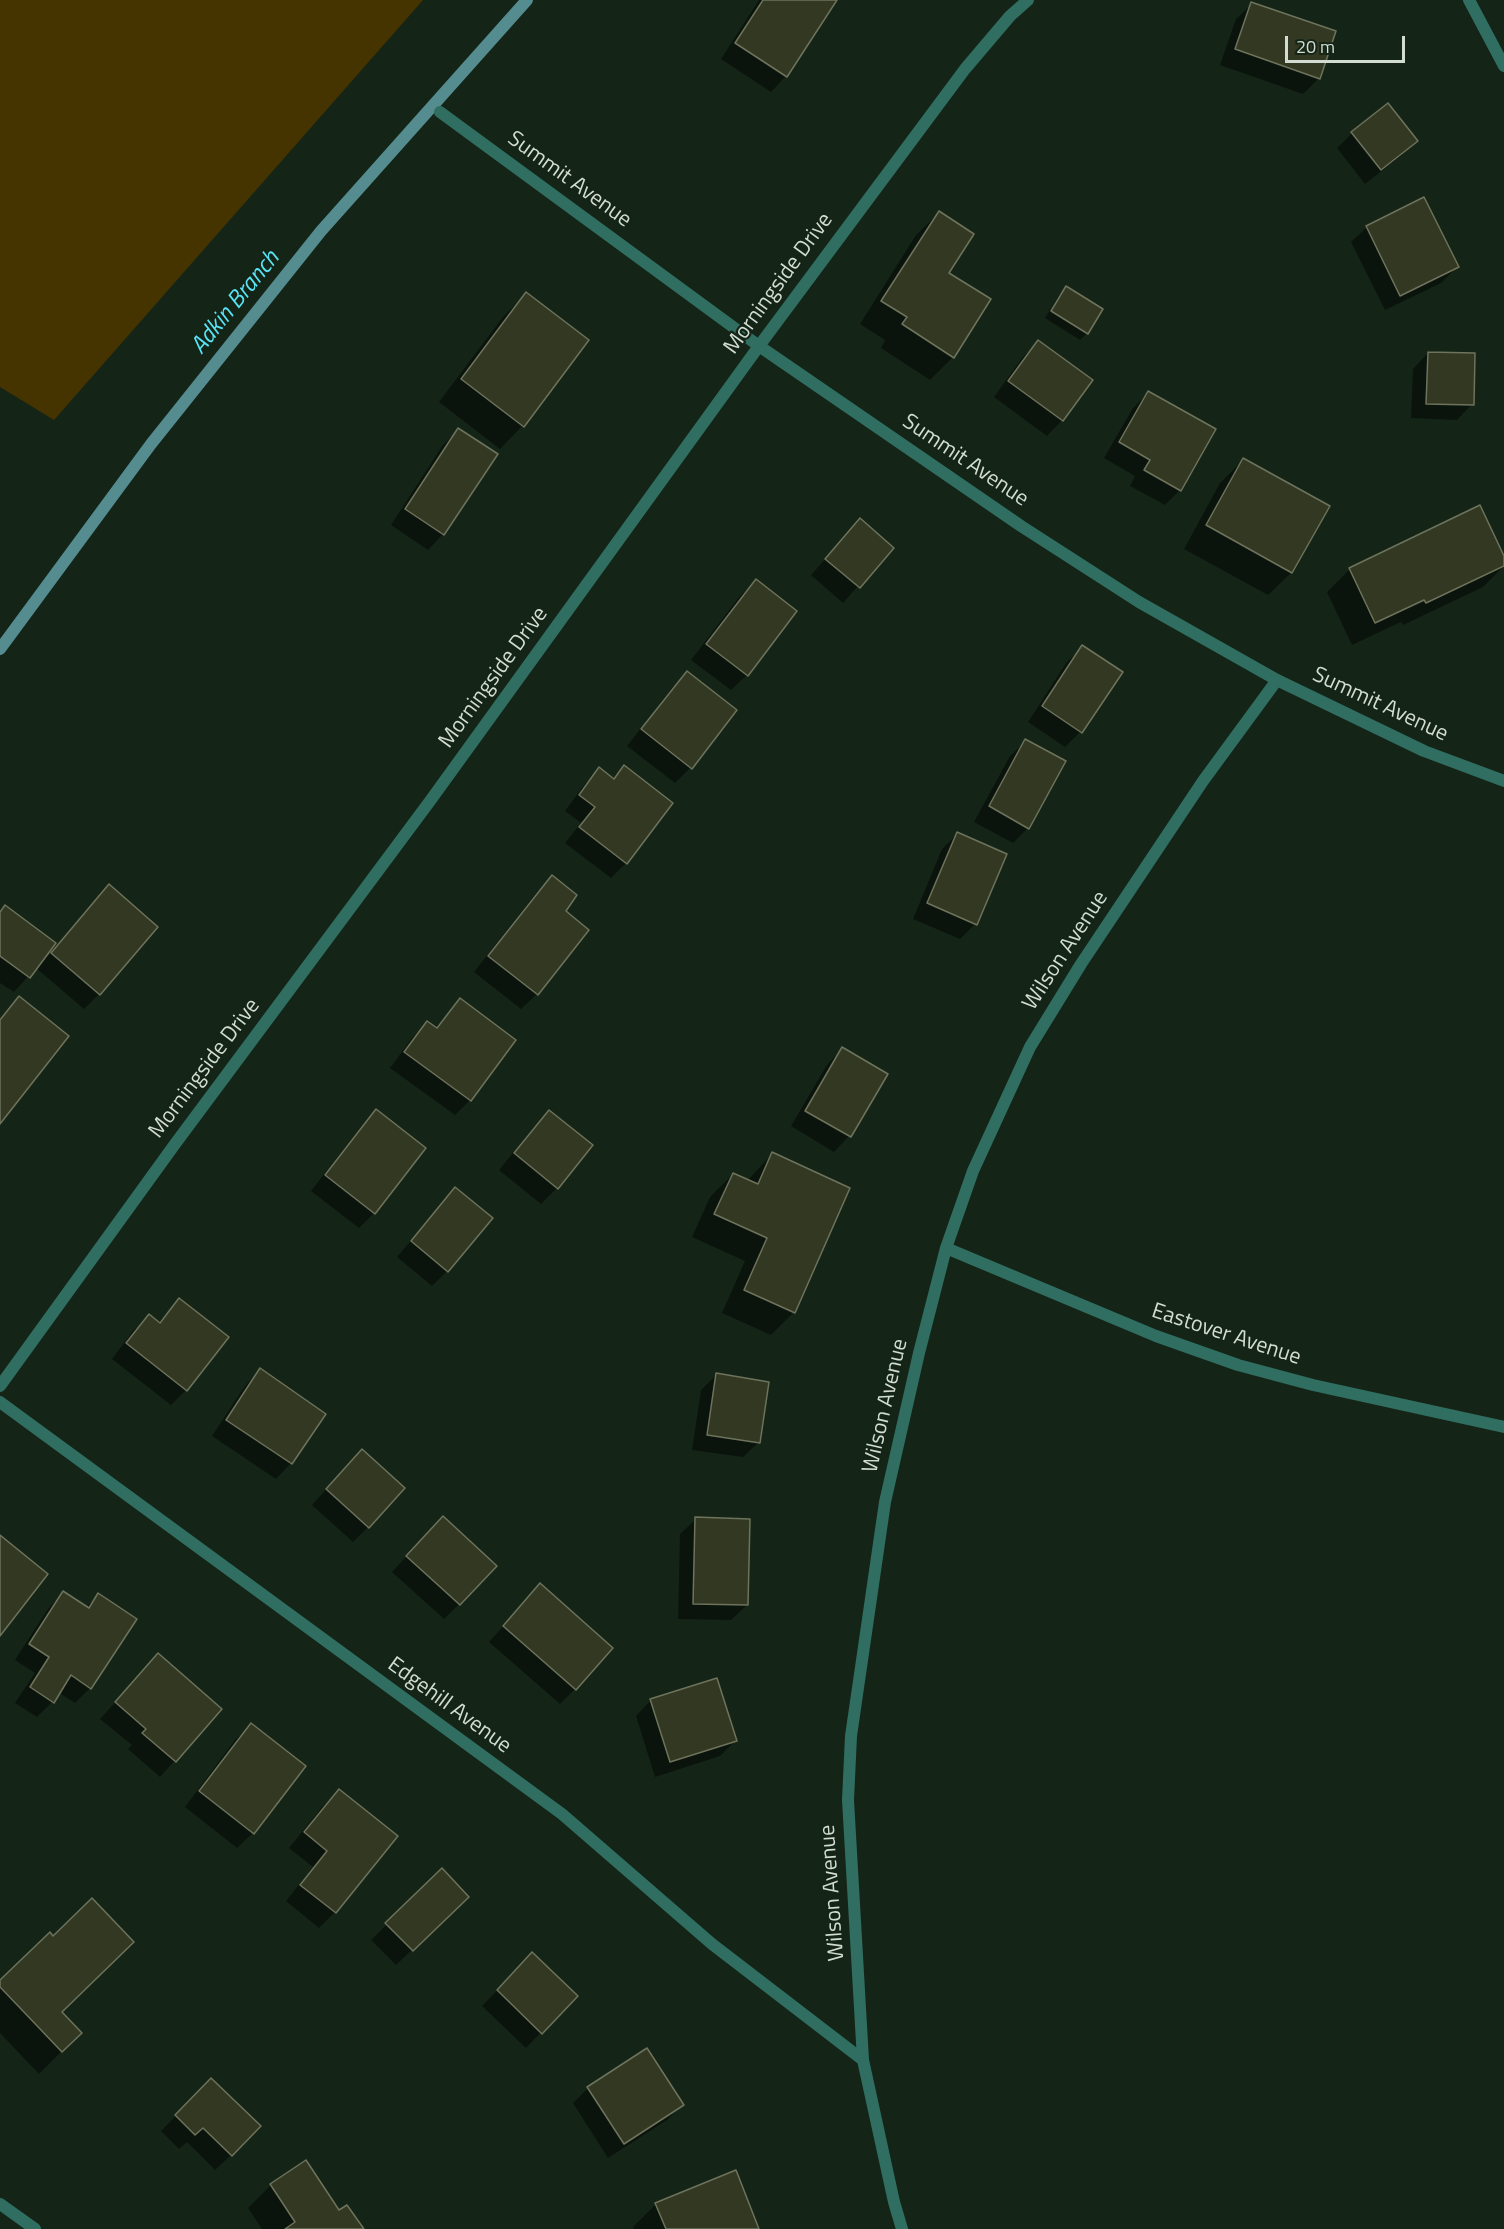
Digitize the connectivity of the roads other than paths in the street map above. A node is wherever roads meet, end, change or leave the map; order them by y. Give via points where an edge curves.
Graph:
1 (1028, 0) edge
2 (1468, 0) edge
3 (1504, 66) edge
4 (440, 112) dead end
5 (759, 346) junction
6 (1277, 680) junction
7 (1504, 781) edge
8 (946, 1248) junction
9 (0, 1386) edge
10 (0, 1402) edge
11 (1504, 1427) edge
12 (863, 2060) junction
13 (0, 2204) edge
14 (35, 2229) edge
15 (902, 2229) edge

1 - 5 street, Morningside Drive via 965,69
2 - 3 street
4 - 5 street, Summit Avenue
5 - 6 street, Summit Avenue via 1129,596
5 - 9 street, Morningside Drive
6 - 7 street, Summit Avenue via 1424,751
6 - 8 street, Wilson Avenue via 1203,782 1030,1047 973,1171
8 - 11 street, Eastover Avenue via 1156,1336 1238,1365
8 - 12 street, Wilson Avenue via 885,1502 851,1736 848,1800
10 - 12 street, Edgehill Avenue via 562,1814 712,1944
12 - 15 street, Wilson Avenue
13 - 14 street

